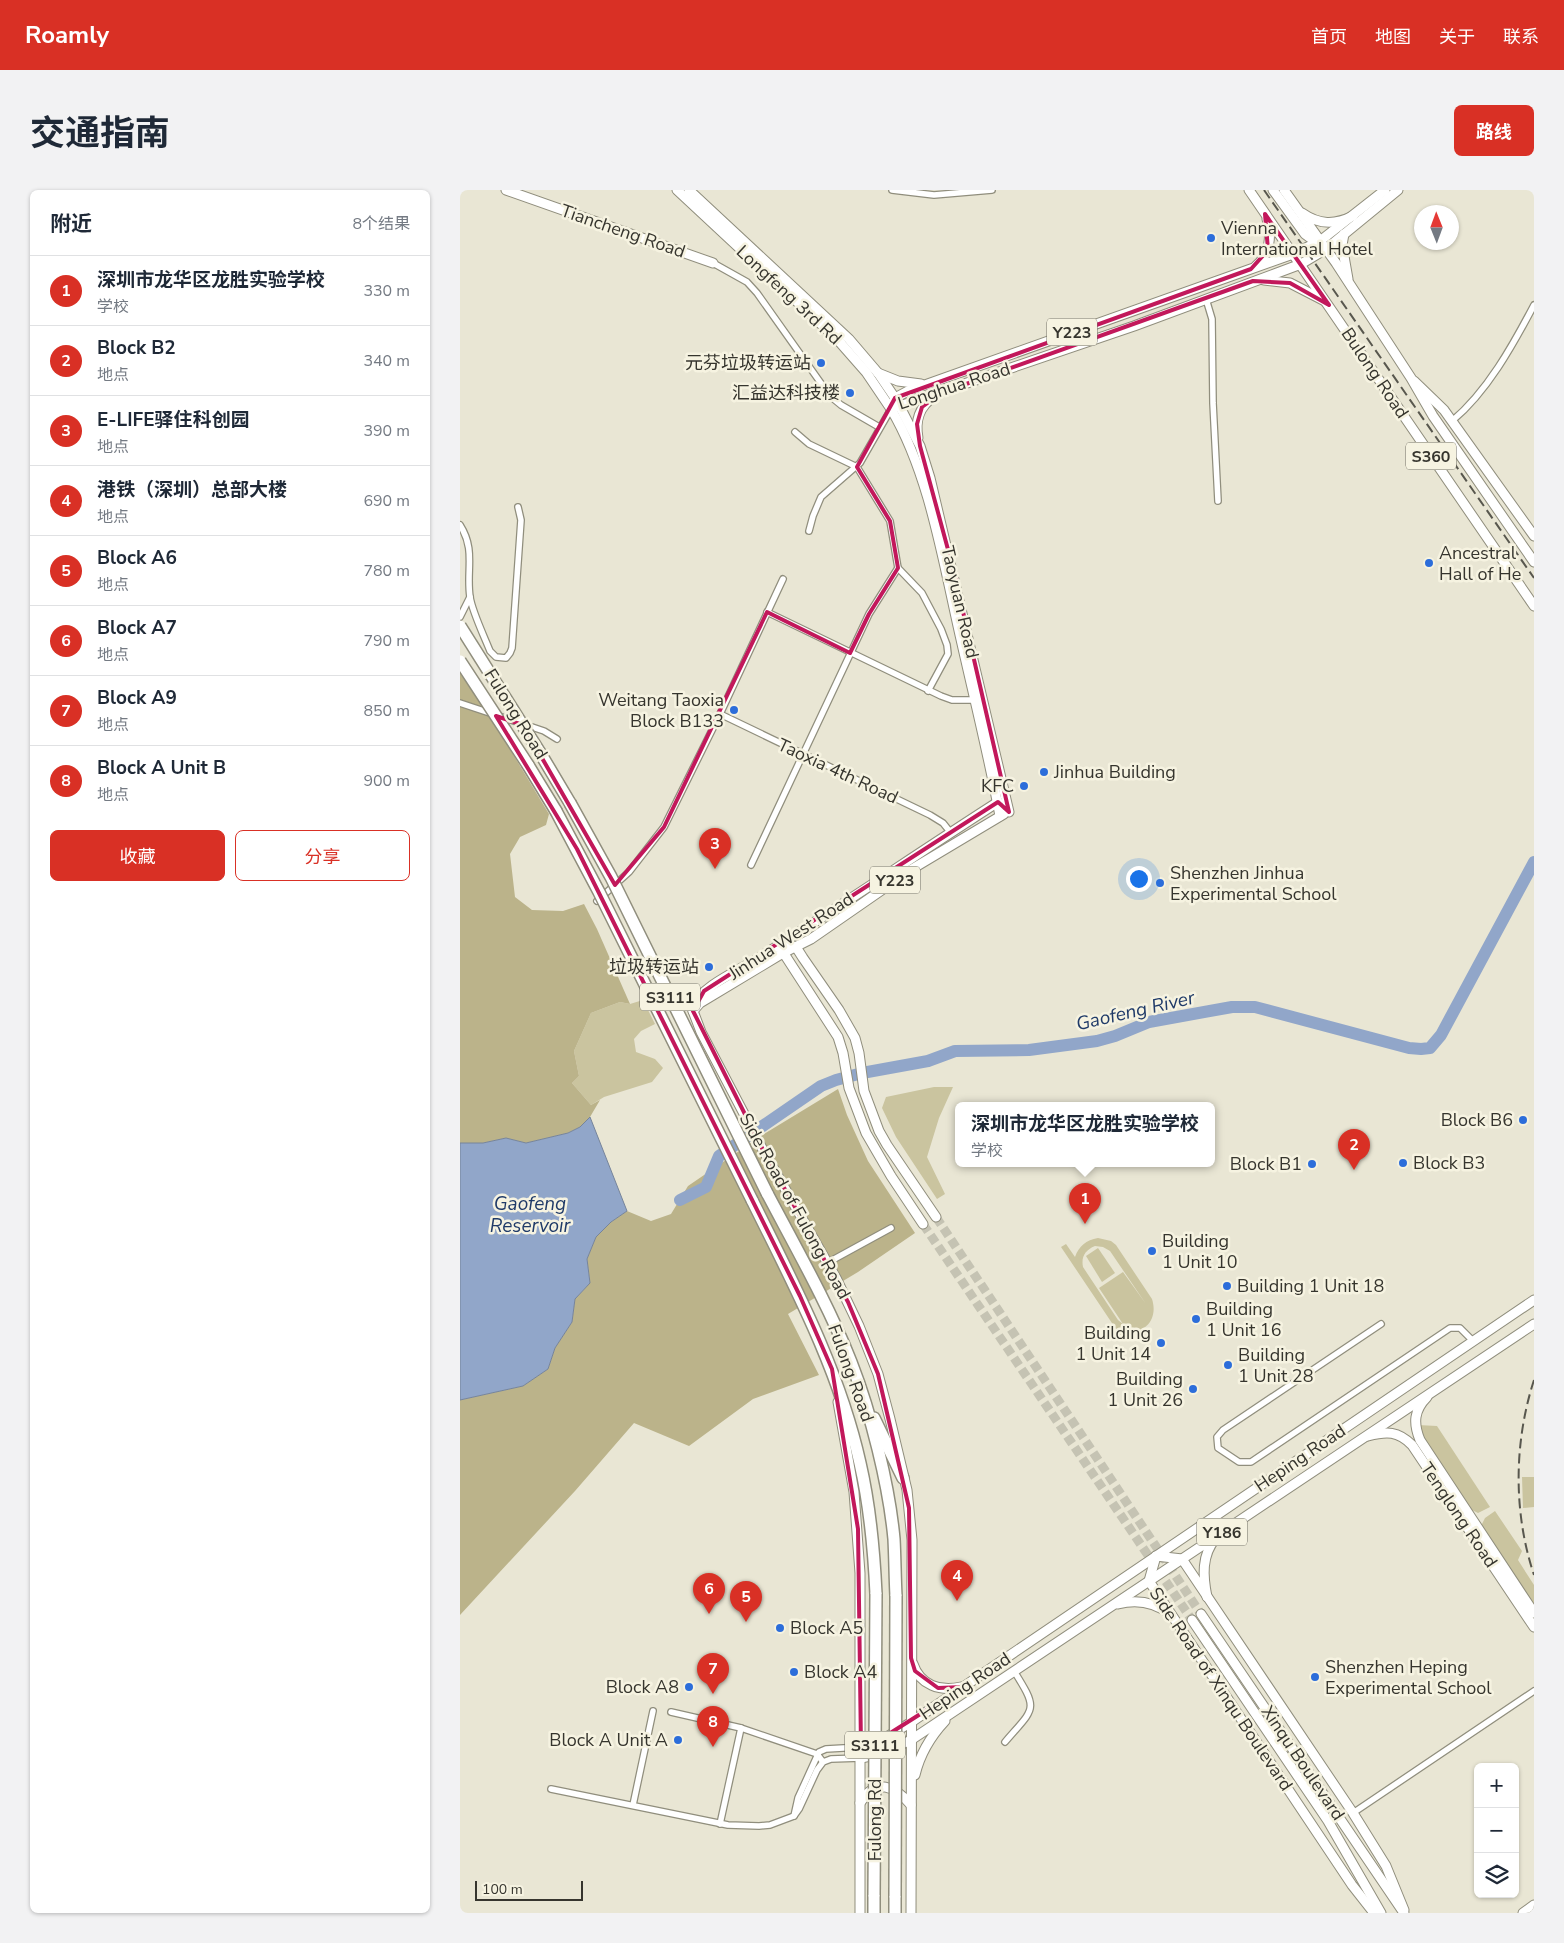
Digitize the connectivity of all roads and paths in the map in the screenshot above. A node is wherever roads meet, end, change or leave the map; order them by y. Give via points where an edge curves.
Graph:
1 (506, 190) edge
2 (677, 190) edge
3 (689, 190) edge
4 (892, 190) edge
5 (992, 190) edge
6 (1250, 190) edge
7 (1273, 190) edge
8 (1284, 190) edge
9 (1385, 190) edge
10 (1398, 190) edge
11 (1298, 210) junction
12 (1265, 214) junction
13 (1353, 216) junction
14 (1344, 234) junction
15 (1319, 242) junction
16 (1326, 249) junction
17 (1293, 254) junction
18 (713, 263) joint
19 (1301, 264) junction
20 (1251, 269) junction
21 (1253, 281) junction
22 (1349, 284) junction
23 (1206, 299) junction
24 (1329, 305) junction
25 (1534, 305) edge
26 (878, 373) junction
27 (1411, 378) junction
28 (929, 383) junction
29 (941, 393) junction
30 (895, 404) junction
31 (1452, 422) junction
32 (880, 427) junction
33 (795, 432) dead end
34 (920, 446) junction
35 (857, 467) junction
36 (1218, 501) dead end
37 (518, 507) dead end
38 (460, 525) edge
39 (809, 532) dead end
40 (1534, 536) edge
41 (1534, 562) edge
42 (898, 568) junction
43 (783, 579) dead end
44 (470, 598) junction
45 (1534, 606) edge
46 (767, 612) junction
47 (460, 617) edge
48 (460, 626) edge
49 (850, 653) junction
50 (460, 661) edge
51 (928, 691) junction
52 (974, 700) junction
53 (460, 703) edge
54 (720, 714) junction
55 (557, 739) dead end
56 (804, 755) junction
57 (998, 802) junction
58 (1005, 814) junction
59 (950, 833) junction
60 (751, 865) dead end
61 (597, 902) dead end
62 (796, 947) junction
63 (781, 949) junction
64 (819, 980) junction
65 (808, 988) junction
66 (693, 1011) joint
67 (936, 1217) tunnel mouth
68 (923, 1224) tunnel mouth
69 (891, 1228) dead end
70 (827, 1263) junction
71 (1534, 1300) edge
72 (1381, 1324) dead end
73 (1534, 1324) edge
74 (1473, 1341) junction
75 (832, 1369) junction
76 (1431, 1392) junction
77 (863, 1394) junction
78 (1365, 1437) junction
79 (903, 1478) junction
80 (1220, 1534) junction
81 (1156, 1556) junction
82 (1182, 1559) junction
83 (1149, 1581) junction
84 (876, 1594) joint
85 (896, 1596) joint
86 (1207, 1597) junction
87 (1111, 1606) junction
88 (1534, 1612) edge
89 (1170, 1614) junction
90 (1201, 1614) tunnel mouth
91 (1192, 1620) tunnel mouth
92 (1534, 1627) edge
93 (911, 1658) junction
94 (1014, 1671) junction
95 (964, 1687) junction
96 (1534, 1691) edge
97 (956, 1710) junction
98 (653, 1711) dead end
99 (671, 1712) dead end
100 (910, 1723) junction
101 (741, 1728) junction
102 (911, 1740) junction
103 (1005, 1742) dead end
104 (861, 1747) junction
105 (817, 1754) junction
106 (861, 1758) junction
107 (823, 1762) junction
108 (551, 1789) dead end
109 (911, 1792) junction
110 (860, 1803) junction
111 (633, 1805) junction
112 (911, 1805) junction
113 (1353, 1813) junction
114 (794, 1816) junction
115 (720, 1824) junction
116 (1534, 1905) edge
117 (860, 1913) edge
118 (874, 1913) edge
119 (895, 1913) edge
120 (911, 1913) edge
121 (1374, 1913) edge
122 (1381, 1913) edge
123 (1404, 1913) edge
124 (1523, 1913) edge

1 - 18 main road, Tiancheng Road
2 - 30 main road, Longfeng 3rd Rd via 843,345
3 - 26 main road, Longfeng 3rd Rd via 841,332
4 - 5 street via 934,195
6 - 12 main road, Bulong Road / S360
7 - 15 main road via 1305,234
8 - 11 main road, Bulong Road / S360
9 - 13 main road, Longhua Road
10 - 14 main road, Longhua Road
11 - 13 main road via 1313,220 1325,223
11 - 15 main road, Bulong Road / S360
12 - 17 main road, Bulong Road / S360
12 - 20 main road via 1269,230 1268,250
13 - 15 main road, Longhua Road
14 - 16 main road, Longhua Road
14 - 22 main road via 1342,245
15 - 16 main road, Bulong Road / S360
15 - 17 main road, Longhua Road / Y223
16 - 19 main road, Longhua Road / Y223
16 - 22 main road, Bulong Road / S360
17 - 19 main road, Bulong Road / S360
17 - 20 main road, Longhua Road / Y223
18 - 32 street via 747,282 757,293 834,400
19 - 21 main road, Longhua Road / Y223
19 - 24 main road, Bulong Road / S360
20 - 28 main road, Longhua Road / Y223
21 - 23 main road, Longhua Road / Y223
21 - 24 main road via 1290,283
22 - 27 main road, Bulong Road / S360
23 - 29 main road, Longhua Road / Y223
23 - 36 street via 1212,319
24 - 45 main road, Bulong Road / S360
25 - 31 street via 1478,396
26 - 28 main road via 898,382
26 - 30 main road, Longfeng 3rd Rd
27 - 31 main road
27 - 41 main road, Bulong Road / S360 via 1433,416
28 - 30 main road, Longhua Road / Y223
29 - 30 main road, Longhua Road / Y223
29 - 34 main road via 927,401 919,414 917,433
30 - 32 street
30 - 34 main road, Taoyuan Road
30 - 52 main road, Taoyuan Road via 926,496
31 - 40 main road
32 - 35 street
33 - 35 street via 809,444
34 - 58 main road, Taoyuan Road via 953,568
35 - 39 street via 821,497
35 - 42 street via 890,521
37 - 44 street via 521,520 512,648 506,658 496,657 490,651
38 - 44 street via 470,548
42 - 49 street via 869,614
42 - 51 street via 922,593 947,644 948,654
43 - 46 street
44 - 47 street
46 - 49 street
46 - 54 street
48 - 77 highway, Fulong Road / S3111, bridge via 542,756 611,877 813,1280
49 - 51 street
49 - 56 street
50 - 75 highway, Fulong Road / S3111, bridge via 556,811 599,892 800,1296
51 - 52 street via 952,700
52 - 57 main road, Taoyuan Road
53 - 55 street
54 - 56 street, Taoxia 4th Road
54 - 61 street via 664,827 629,872
56 - 59 street, Taoxia 4th Road via 937,819
56 - 60 street
57 - 58 main road
57 - 59 main road, Jinhua West Road / Y223
58 - 62 main road, Jinhua West Road / Y223 via 912,869
59 - 63 main road, Jinhua West Road / Y223
62 - 63 main road
62 - 64 main road
63 - 65 main road
63 - 66 main road, Jinhua West Road / Y223 via 704,991
64 - 65 main road
64 - 67 main road via 858,1048 868,1104 887,1145
65 - 68 main road via 838,1037 849,1088 874,1150
66 - 70 main road, Side Road of Fulong Road via 763,1150
69 - 70 street
70 - 79 main road, Side Road of Fulong Road via 848,1302 878,1374
71 - 74 main road, Heping Road / Y186
72 - 74 street via 1223,1430 1217,1437 1218,1448 1239,1462 1251,1462 1450,1328 1460,1328
73 - 76 main road, Heping Road / Y186
74 - 81 main road, Heping Road / Y186
75 - 84 highway, Fulong Road / S3111 via 852,1431 866,1493
75 - 104 main road via 858,1528
76 - 78 main road, Heping Road / Y186
76 - 88 main road, Tenglong Road via 1417,1410 1416,1430 1420,1440
77 - 79 highway
77 - 85 highway, Fulong Road / S3111 via 887,1494 894,1539
78 - 80 main road, Heping Road / Y186
78 - 92 main road, Tenglong Road via 1377,1433 1395,1434 1403,1436 1412,1445
79 - 93 main road, Side Road of Fulong Road via 912,1540
80 - 82 main road, Heping Road / Y186
80 - 86 main road via 1212,1543 1204,1563
81 - 82 main road, Side Road of Xinqu Boulevard
81 - 83 main road, Side Road of Xinqu Boulevard
81 - 95 main road, Heping Road / Y186
82 - 83 main road, Heping Road / Y186
82 - 86 main road
83 - 87 main road, Heping Road / Y186
83 - 89 main road, Side Road of Xinqu Boulevard
84 - 118 highway, Fulong Rd / S3111, bridge
85 - 119 highway, Fulong Rd / S3111, bridge
86 - 113 main road
87 - 89 main road via 1146,1602
87 - 94 main road, Heping Road / Y186
89 - 121 main road, Side Road of Xinqu Boulevard
90 - 123 main road, Xinqu Boulevard
91 - 122 main road, Xinqu Boulevard via 1328,1821
93 - 95 main road via 915,1671 925,1682 938,1688
93 - 100 main road, Side Road of Fulong Road
94 - 97 main road, Heping Road / Y186
94 - 103 street via 1030,1696 1031,1705 1027,1716
95 - 100 main road, Heping Road / Y186
96 - 113 street
97 - 102 main road, Heping Road / Y186
97 - 109 main road via 926,1745
98 - 111 street
99 - 101 street
100 - 102 main road, Side Road of Fulong Road
100 - 104 main road, Heping Road / Y186 via 880,1741
101 - 105 street
101 - 115 street
102 - 106 main road, Heping Road / Y186 via 880,1754
102 - 109 main road, Side Road of Fulong Road
104 - 105 street, Heping Road via 826,1748
104 - 106 main road
105 - 107 street
105 - 114 street via 798,1798
106 - 107 street, Heping Road
106 - 110 main road
107 - 114 street
108 - 111 street
109 - 112 main road, Side Road of Fulong Road
110 - 112 main road via 872,1789 884,1787 902,1794
110 - 117 main road
111 - 115 street
112 - 120 main road, Side Road of Fulong Road
113 - 123 main road via 1386,1866
114 - 115 street via 770,1825 740,1827
116 - 124 main road

